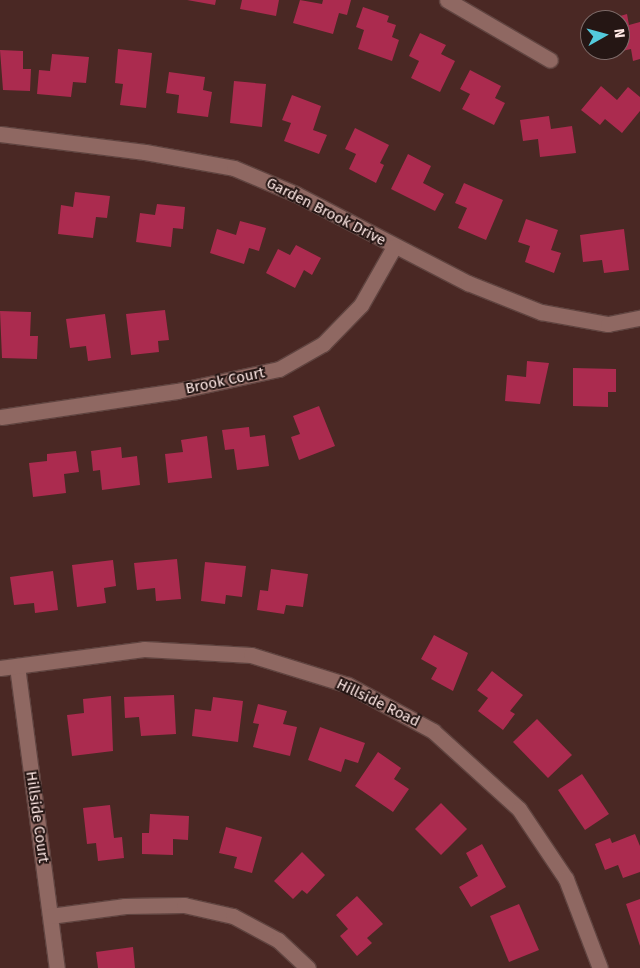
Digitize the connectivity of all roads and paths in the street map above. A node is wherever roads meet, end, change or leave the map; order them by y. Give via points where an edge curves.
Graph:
1 (447, 0) edge
2 (550, 60) dead end
3 (0, 134) edge
4 (394, 247) junction
5 (640, 318) edge
6 (0, 417) edge
7 (17, 666) junction
8 (0, 668) edge
9 (50, 916) junction
10 (57, 968) edge
11 (308, 968) edge
12 (600, 968) edge

1 - 2 street
3 - 4 street, Garden Brook Drive via 145,152 234,168 296,194
4 - 5 street, Garden Brook Drive via 468,283 541,312 608,324
4 - 6 street, Brook Court via 361,305 323,344 279,369 177,391
7 - 8 street, Hillside Road
7 - 9 street, Hillside Court
7 - 12 street, Hillside Road via 144,649 202,652 251,655 348,685 433,730 519,809 566,880
9 - 10 street, Hillside Court
9 - 11 street via 125,906 184,905 233,916 278,940

